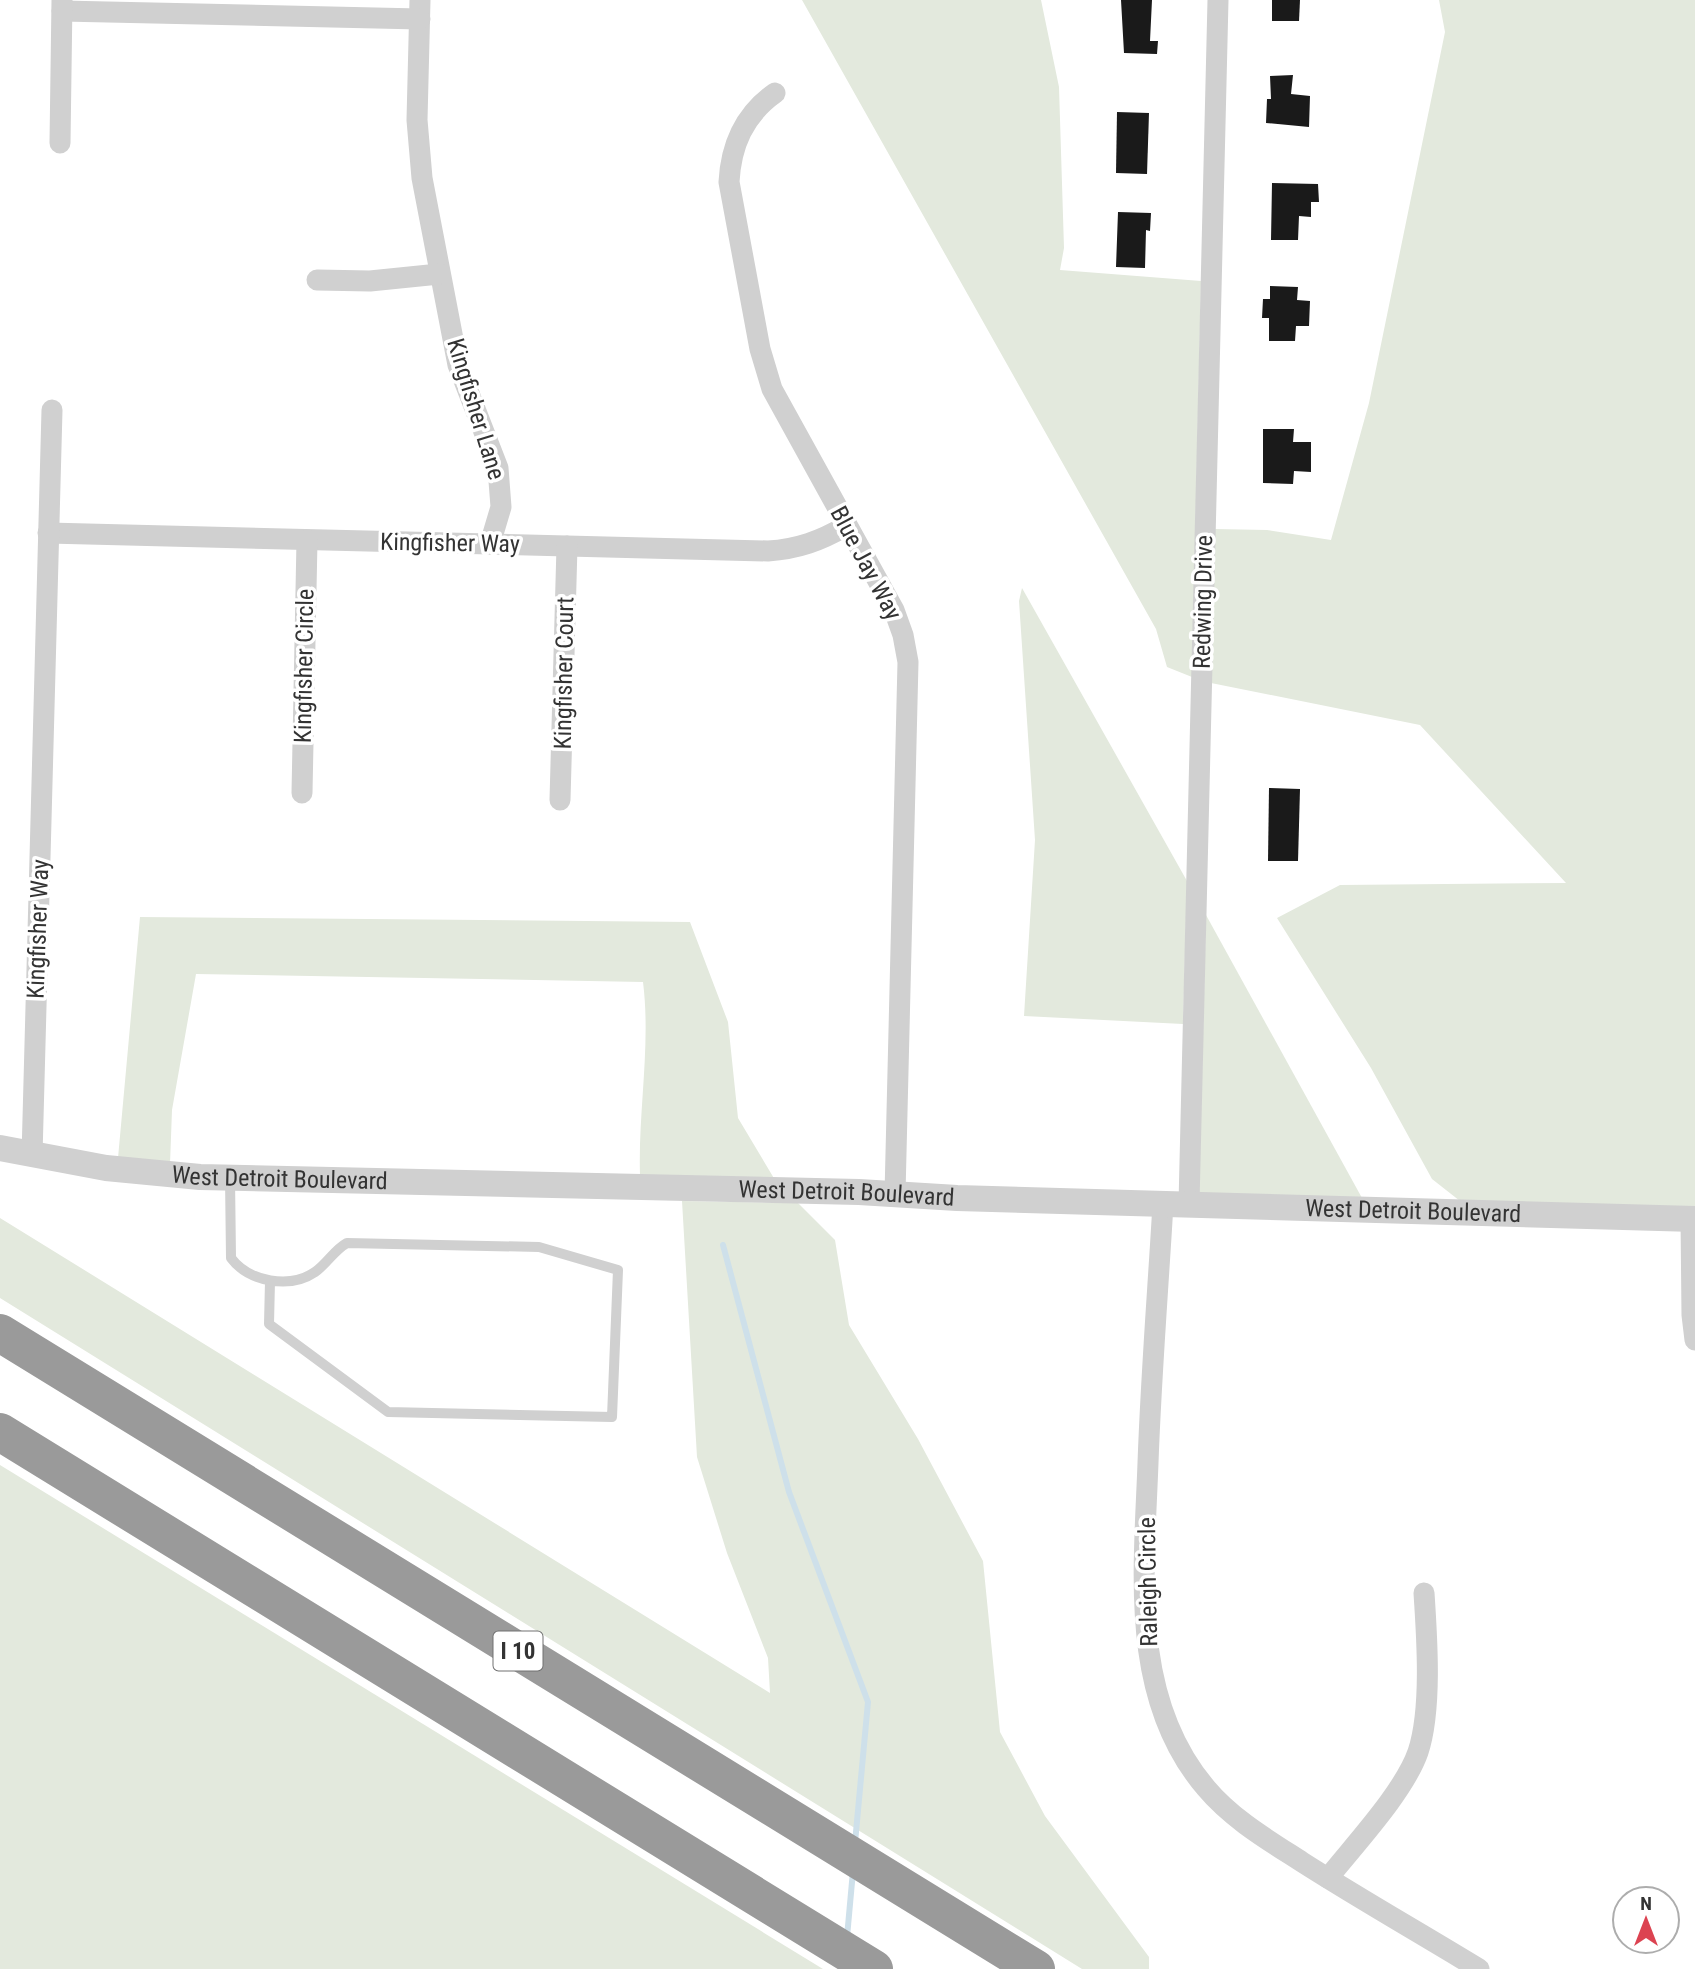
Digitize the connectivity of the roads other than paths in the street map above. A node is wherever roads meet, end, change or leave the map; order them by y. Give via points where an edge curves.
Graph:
1 (1218, 0) edge
2 (62, 5) edge
3 (420, 10) edge
4 (775, 93) dead end
5 (60, 143) dead end
6 (439, 274) junction
7 (317, 280) dead end
8 (52, 410) dead end
9 (846, 526) junction
10 (48, 533) junction
11 (307, 540) junction
12 (490, 544) junction
13 (567, 546) junction
14 (302, 793) dead end
15 (560, 800) dead end
16 (0, 1148) edge
17 (32, 1156) junction
18 (230, 1178) junction
19 (895, 1194) junction
20 (1176, 1204) junction
21 (1693, 1219) edge
22 (270, 1280) junction
23 (0, 1333) edge
24 (1695, 1340) edge
25 (0, 1432) edge
26 (1423, 1593) dead end
27 (1328, 1878) junction
28 (874, 1969) edge
29 (1036, 1969) edge
30 (1479, 1969) edge

1 - 20 street, Redwing Drive
2 - 3 street
2 - 5 street
3 - 6 street, Kingfisher Lane via 419,143
4 - 9 street, Blue Jay Way via 749,116 740,131 729,182 765,370 780,409
6 - 7 street via 370,281
6 - 12 street, Kingfisher Lane via 458,365 498,468 501,507
8 - 10 street, Kingfisher Way
9 - 13 street, Kingfisher Way via 820,542 768,551
9 - 19 street, Blue Jay Way via 894,610 908,662
10 - 11 street, Kingfisher Way
10 - 17 street, Kingfisher Way
11 - 12 street, Kingfisher Way
11 - 14 street, Kingfisher Circle
12 - 13 street, Kingfisher Way
13 - 15 street, Kingfisher Court
16 - 17 street, West Detroit Boulevard
17 - 18 street, West Detroit Boulevard via 153,1174
18 - 19 street, West Detroit Boulevard
18 - 22 lane via 231,1258 245,1272
19 - 20 street, West Detroit Boulevard
20 - 21 street, West Detroit Boulevard
20 - 27 street, Raleigh Circle via 1150,1404 1143,1596 1150,1662 1182,1756 1206,1788 1250,1828
21 - 24 street
22 - 22 lane via 312,1274 346,1243 539,1247 618,1269 612,1418 388,1412 270,1324
23 - 29 highway, I 10
25 - 28 highway
26 - 27 street via 1426,1700 1417,1754 1406,1776
27 - 30 street, Raleigh Circle

